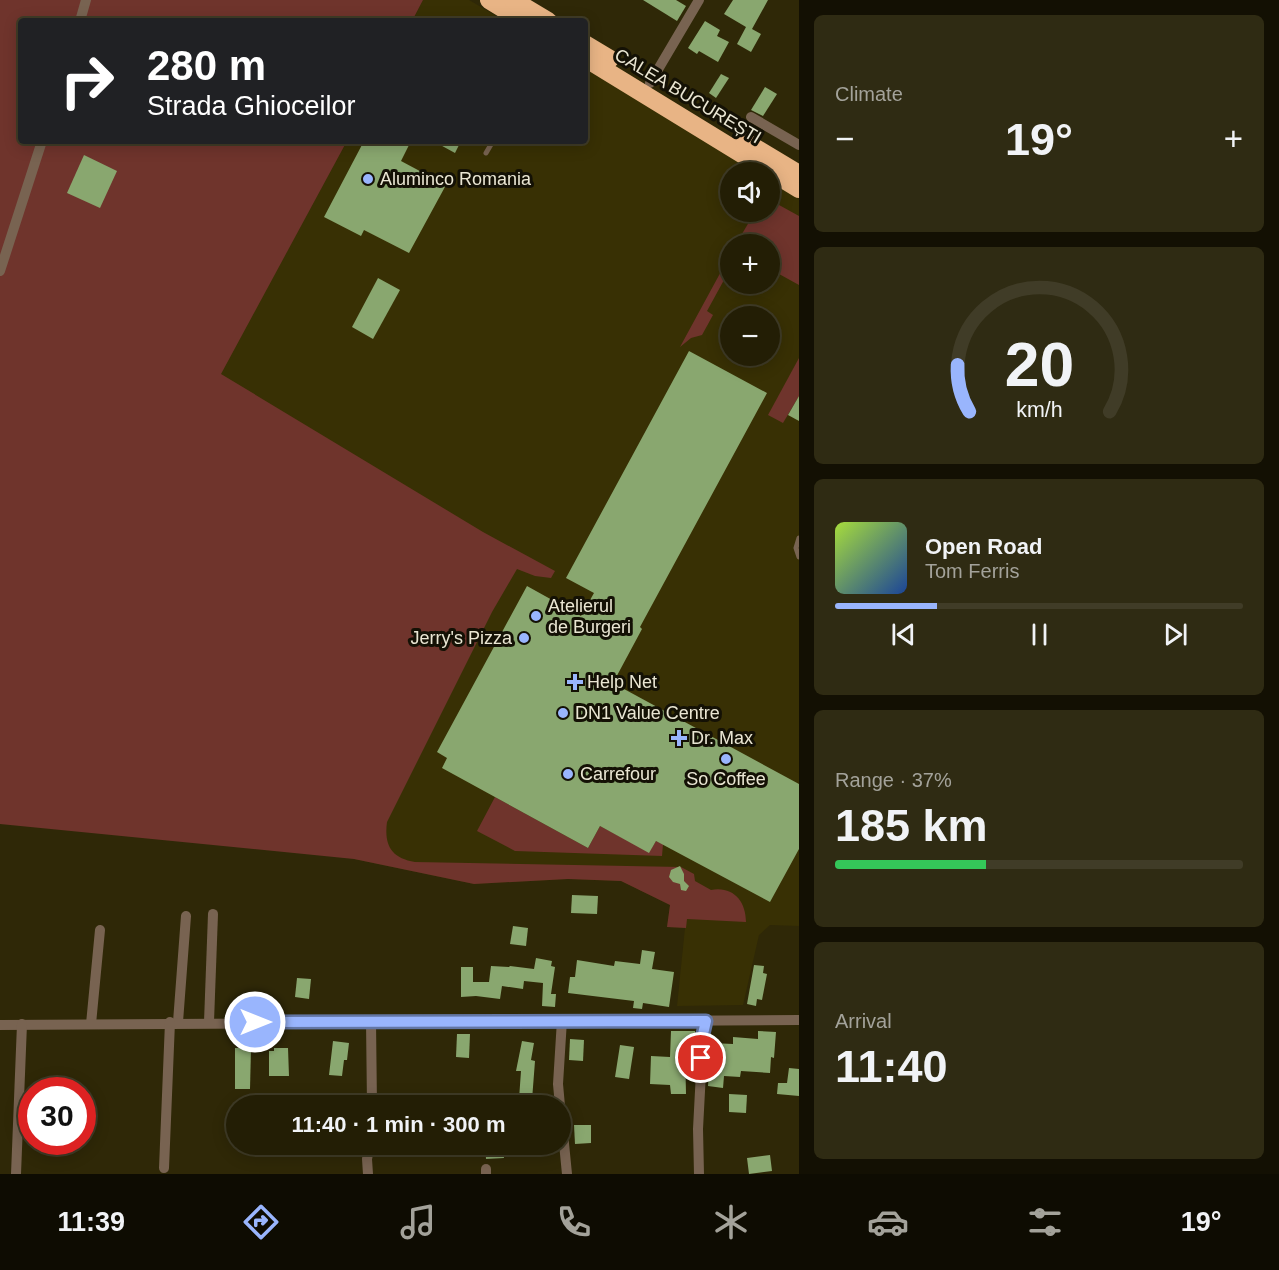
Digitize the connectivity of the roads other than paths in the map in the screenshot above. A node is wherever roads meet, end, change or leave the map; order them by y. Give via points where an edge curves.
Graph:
1 (86, 0) edge
2 (489, 0) edge
3 (513, 0) edge
4 (699, 0) edge
5 (81, 18) edge
6 (518, 18) edge
7 (543, 18) edge
8 (588, 46) edge
9 (588, 60) edge
10 (650, 83) junction
11 (752, 117) dead end
12 (41, 144) edge
13 (490, 144) edge
14 (799, 145) edge
15 (486, 153) dead end
16 (797, 185) edge
17 (0, 271) edge
18 (799, 538) edge
19 (799, 557) edge
20 (213, 915) dead end
21 (186, 916) dead end
22 (100, 930) dead end
23 (562, 1020) junction
24 (799, 1020) edge
25 (371, 1021) junction
26 (706, 1021) junction
27 (174, 1022) junction
28 (209, 1022) junction
29 (22, 1024) junction
30 (90, 1024) junction
31 (0, 1025) edge
32 (372, 1095) edge
33 (559, 1095) edge
34 (368, 1155) edge
35 (565, 1155) edge
36 (164, 1168) dead end
37 (16, 1174) edge
38 (368, 1174) edge
39 (567, 1174) edge
40 (699, 1174) edge

1 - 5 street
2 - 6 highway
3 - 7 highway
4 - 10 street
8 - 10 highway, CALEA BUCUREȘTI
9 - 16 highway, CALEA BUCUREȘTI
10 - 16 highway, CALEA BUCUREȘTI
11 - 14 street
12 - 17 street
13 - 15 lane
18 - 19 lane
20 - 28 street
21 - 27 street
22 - 30 street
23 - 25 street
23 - 26 street
23 - 33 street
24 - 26 street
25 - 28 street
25 - 32 street
26 - 40 street via 699,1106
27 - 28 street
27 - 30 street
27 - 36 street
29 - 30 street
29 - 31 street
29 - 37 street
34 - 38 street
35 - 39 street

